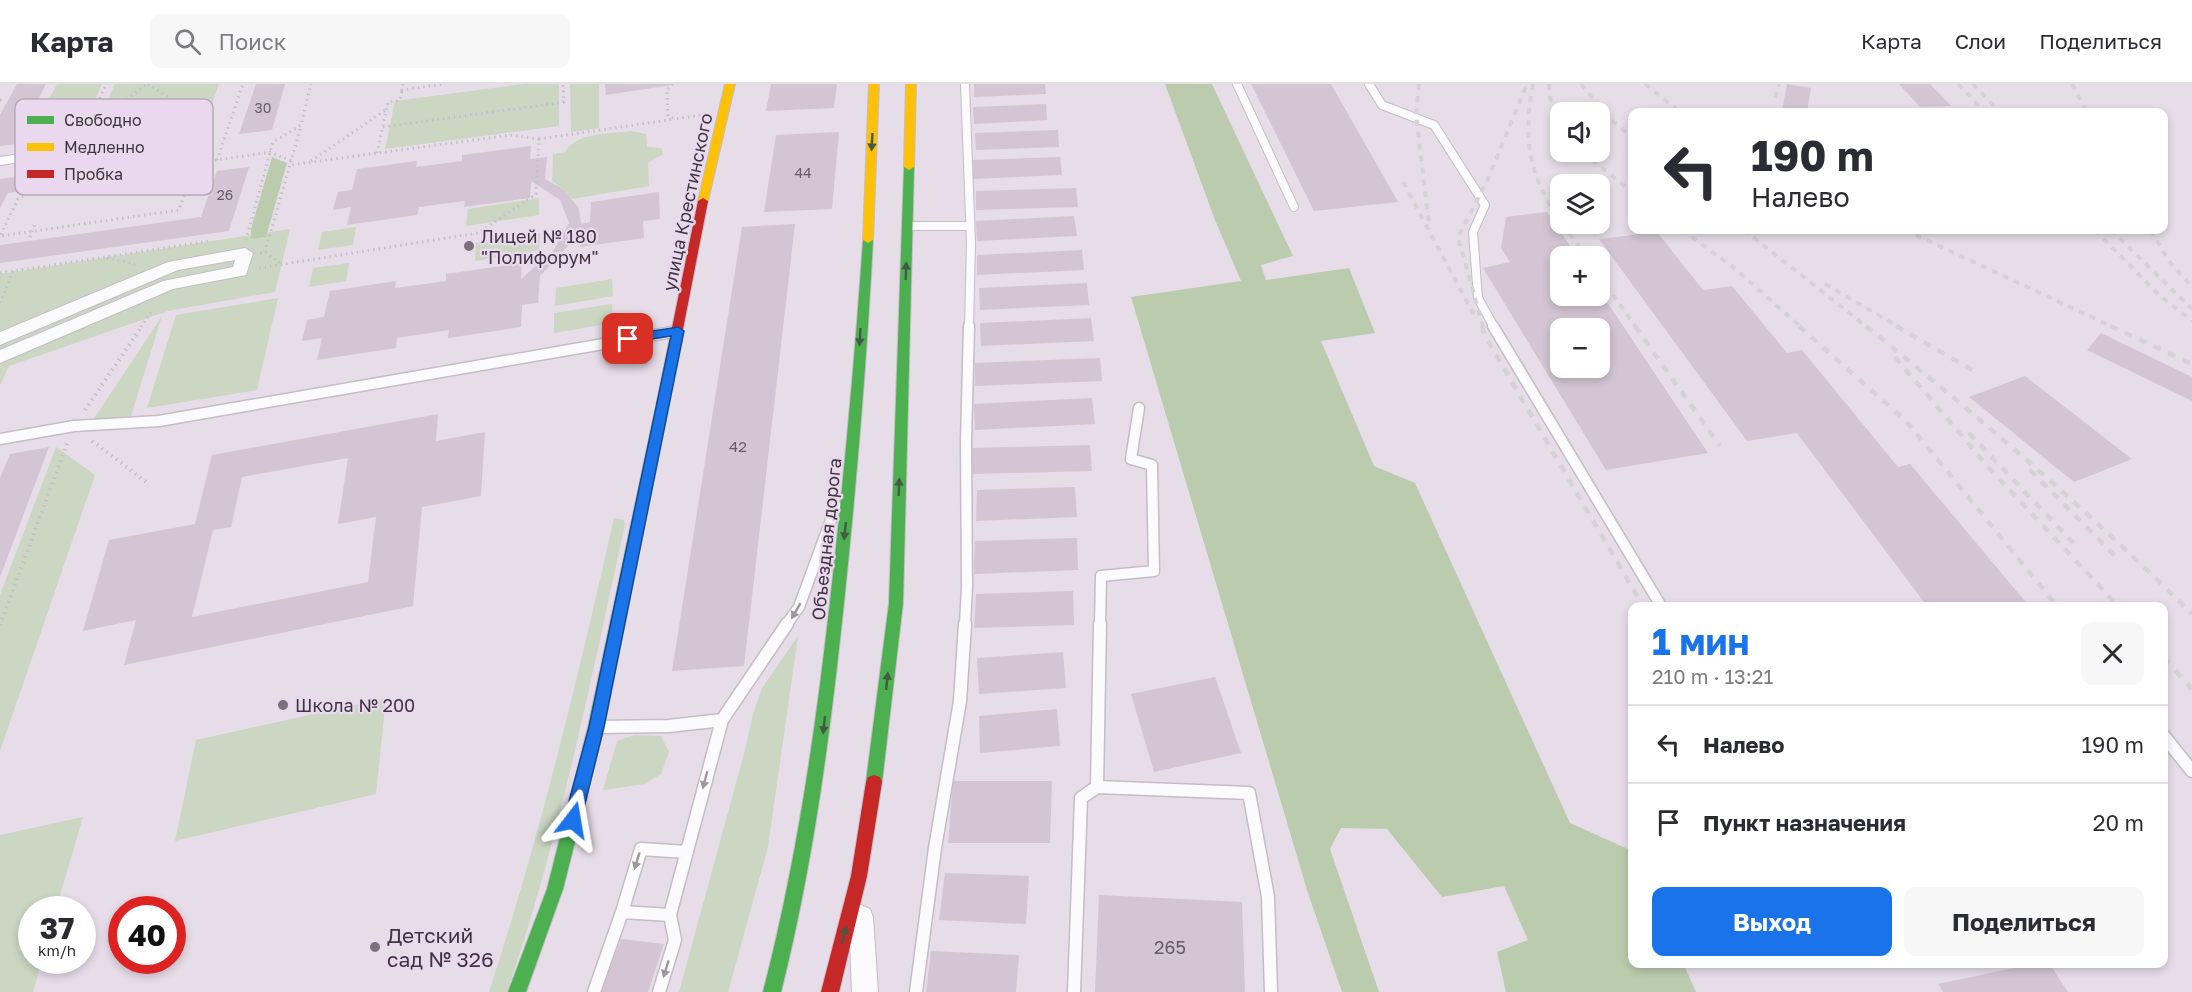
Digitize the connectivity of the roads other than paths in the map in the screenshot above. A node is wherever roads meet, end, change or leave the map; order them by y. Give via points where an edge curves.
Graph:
1 (730, 84) edge
2 (874, 84) edge
3 (911, 84) edge
4 (965, 84) edge
5 (1237, 84) edge
6 (1369, 84) edge
7 (15, 159) edge
8 (0, 161) edge
9 (1294, 207) dead end
10 (907, 226) junction
11 (970, 226) junction
12 (678, 331) junction
13 (0, 339) edge
14 (0, 357) edge
15 (1139, 408) dead end
16 (0, 439) edge
17 (853, 457) junction
18 (1659, 602) edge
19 (722, 720) junction
20 (596, 727) junction
21 (2168, 741) edge
22 (2192, 771) edge
23 (1098, 787) junction
24 (687, 852) junction
25 (859, 876) junction
26 (622, 912) junction
27 (670, 915) junction
28 (517, 992) edge
29 (594, 992) edge
30 (659, 992) edge
31 (772, 992) edge
32 (831, 992) edge
33 (865, 992) edge
34 (916, 992) edge
35 (1074, 992) edge
36 (1271, 992) edge

1 - 12 main road, улица Крестинского
2 -> 17 main road, Объездная дорога
3 - 10 main road
4 - 11 lane
5 - 9 lane
6 - 18 lane via 1382,105 1434,125 1485,205 1473,232 1478,298
7 - 8 lane
10 - 11 lane
25 -> 10 main road via 880,745 896,603
11 - 34 lane via 967,586 960,701
12 - 16 lane via 159,421 74,426
12 - 20 main road, улица Крестинского
13 - 14 street via 174,266 245,253 240,271 169,285
15 - 23 lane via 1131,459 1152,465 1154,571 1101,576
17 -> 19 lane via 800,607
17 -> 31 main road, Объездная дорога via 821,752 796,893
19 - 20 lane via 669,726
19 -> 24 lane
20 - 28 main road, улица Крестинского via 555,890
21 - 22 lane
23 - 35 lane via 1081,798
23 - 36 lane via 1249,793 1268,897
24 -> 26 lane via 641,849
24 - 27 lane
32 -> 25 main road
25 - 33 street
26 - 27 lane
26 - 29 lane
27 -> 30 lane via 675,940

